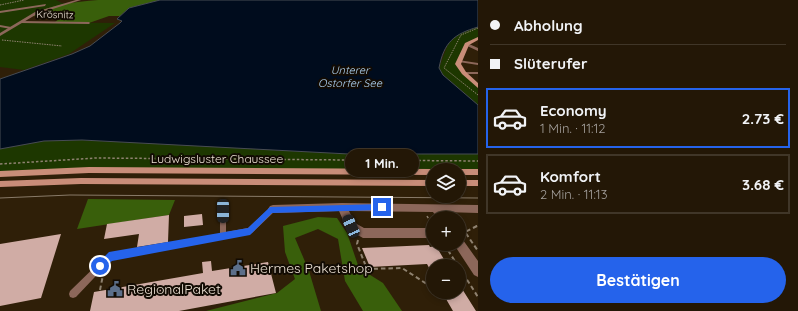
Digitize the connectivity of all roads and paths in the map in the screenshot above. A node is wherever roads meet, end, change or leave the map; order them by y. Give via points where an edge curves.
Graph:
1 (24, 0) edge
2 (79, 0) edge
3 (67, 3) junction
4 (0, 5) edge
5 (0, 12) edge
6 (21, 22) junction
7 (89, 22) dead end
8 (0, 26) edge
9 (11, 28) junction
10 (0, 35) edge
11 (478, 38) edge
12 (0, 39) edge
13 (467, 44) junction
14 (62, 46) dead end
15 (478, 50) edge
16 (459, 61) junction
17 (478, 64) edge
18 (464, 73) junction
19 (478, 73) edge
20 (478, 85) edge
21 (478, 161) edge
22 (0, 164) edge
23 (426, 172) edge
24 (466, 172) edge
25 (478, 172) edge
26 (0, 174) edge
27 (426, 183) edge
28 (466, 183) edge
29 (478, 183) edge
30 (0, 184) edge
31 (342, 207) junction
32 (436, 208) junction
33 (273, 209) joint
34 (478, 209) edge
35 (223, 211) dead end
36 (438, 211) edge
37 (478, 226) edge
38 (426, 233) edge
39 (223, 236) junction
40 (360, 237) dead end
41 (478, 250) edge
42 (464, 251) edge
43 (478, 271) edge
44 (466, 278) edge
45 (102, 280) dead end
46 (426, 283) edge
47 (100, 290) dead end
48 (73, 294) dead end
49 (478, 297) edge

1 - 4 path
2 - 3 street, Krösnitz
3 - 5 street
3 - 6 street, Krösnitz via 36,13
6 - 7 lane, Krösnitz
6 - 9 street, Krösnitz
8 - 9 lane
9 - 10 street, Krösnitz
11 - 13 street
12 - 14 path
13 - 15 street
13 - 16 street
16 - 17 lane
16 - 18 street
18 - 19 lane
18 - 20 street
21 - 22 path via 96,158
23 - 26 street, Ludwigsluster Chaussee via 89,170
24 - 25 street
27 - 30 street, Ludwigsluster Chaussee via 81,181
28 - 29 street
31 - 32 street
31 - 33 street
31 - 38 street via 351,226 363,233
32 - 34 street
32 - 36 street
33 - 39 lane via 250,231
35 - 39 lane
37 - 41 path via 464,232
39 - 48 lane via 109,257
40 - 46 path via 357,244 367,269 402,268
42 - 43 street
44 - 49 path
45 - 47 path

